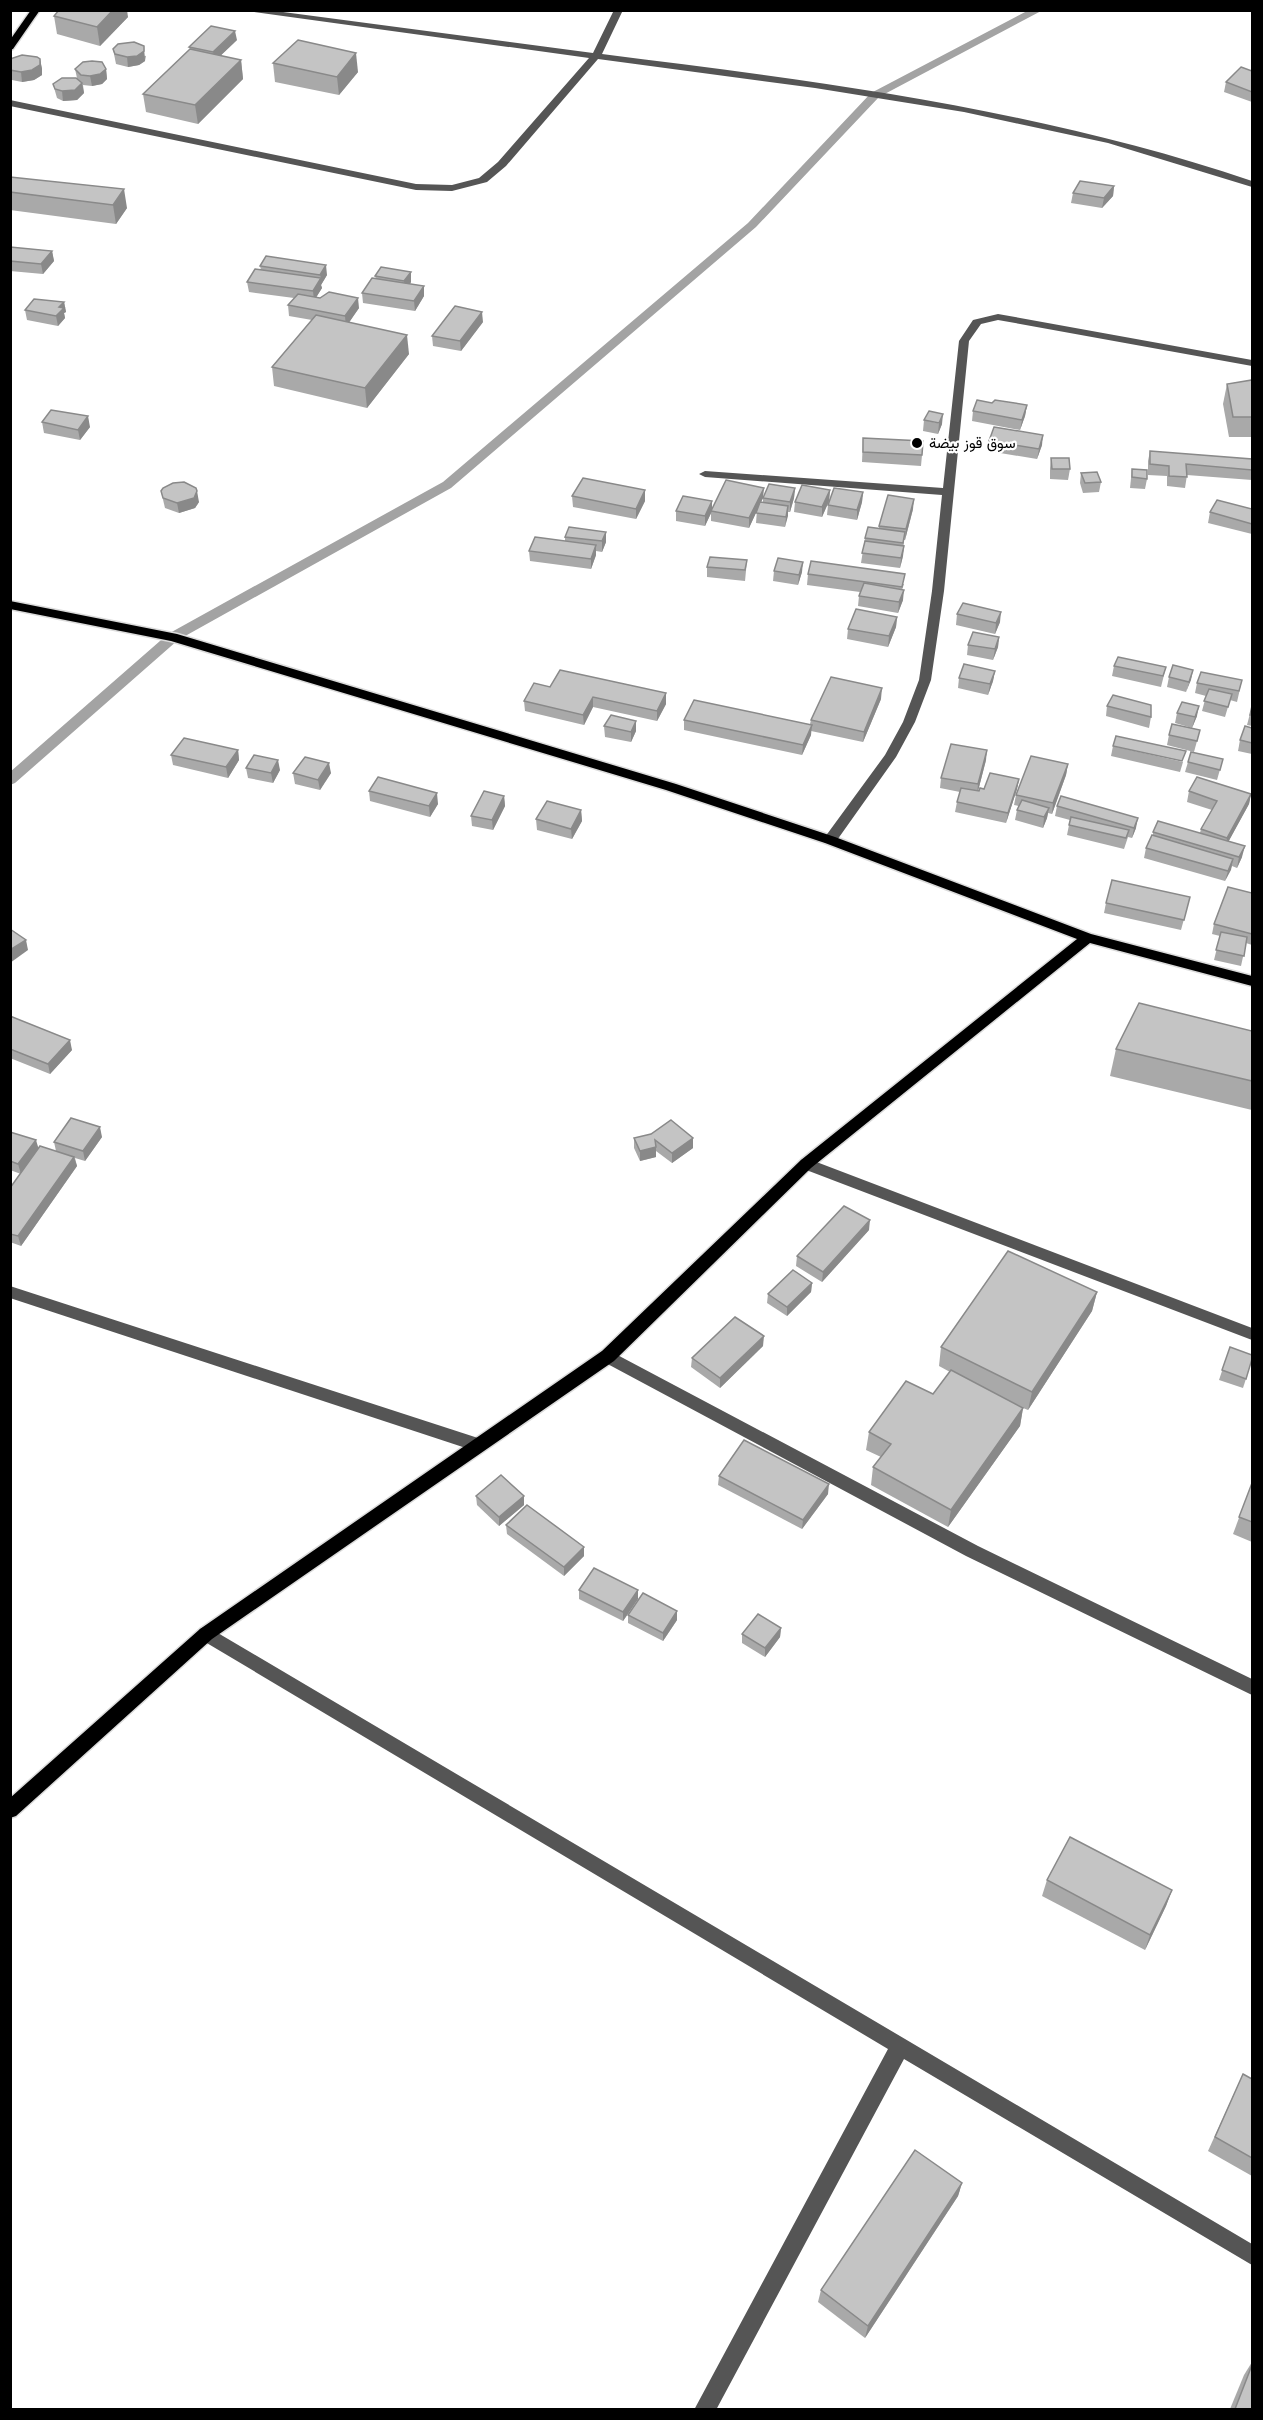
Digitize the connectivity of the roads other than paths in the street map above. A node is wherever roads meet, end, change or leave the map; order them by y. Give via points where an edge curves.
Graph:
1 (36, 10) edge
2 (244, 10) edge
3 (619, 10) edge
4 (10, 47) edge
5 (596, 56) junction
6 (10, 103) edge
7 (1252, 184) edge
8 (1252, 363) edge
9 (705, 474) dead end
10 (948, 492) junction
11 (10, 605) edge
12 (830, 840) junction
13 (1088, 938) junction
14 (1252, 981) edge
15 (806, 1164) junction
16 (10, 1292) edge
17 (1252, 1334) edge
18 (608, 1356) junction
19 (478, 1445) junction
20 (206, 1634) junction
21 (1252, 1687) edge
22 (10, 1810) edge
23 (900, 2046) junction
24 (1252, 2255) edge
25 (704, 2409) edge

1 - 4 main road
2 - 5 street
3 - 5 street
5 - 6 street via 502,164 483,180 452,188 416,187
5 - 7 street via 796,81 956,108 1120,142
8 - 10 street via 998,318 976,321 964,341
9 - 10 street
10 - 12 street via 925,680 890,757
11 - 12 main road via 173,637 671,787
12 - 13 main road
13 - 14 main road
13 - 15 main road
15 - 17 street
15 - 18 main road
16 - 19 street
18 - 19 main road
18 - 21 street via 972,1551
19 - 20 main road
20 - 22 main road
20 - 23 street
23 - 24 street
23 - 25 street

